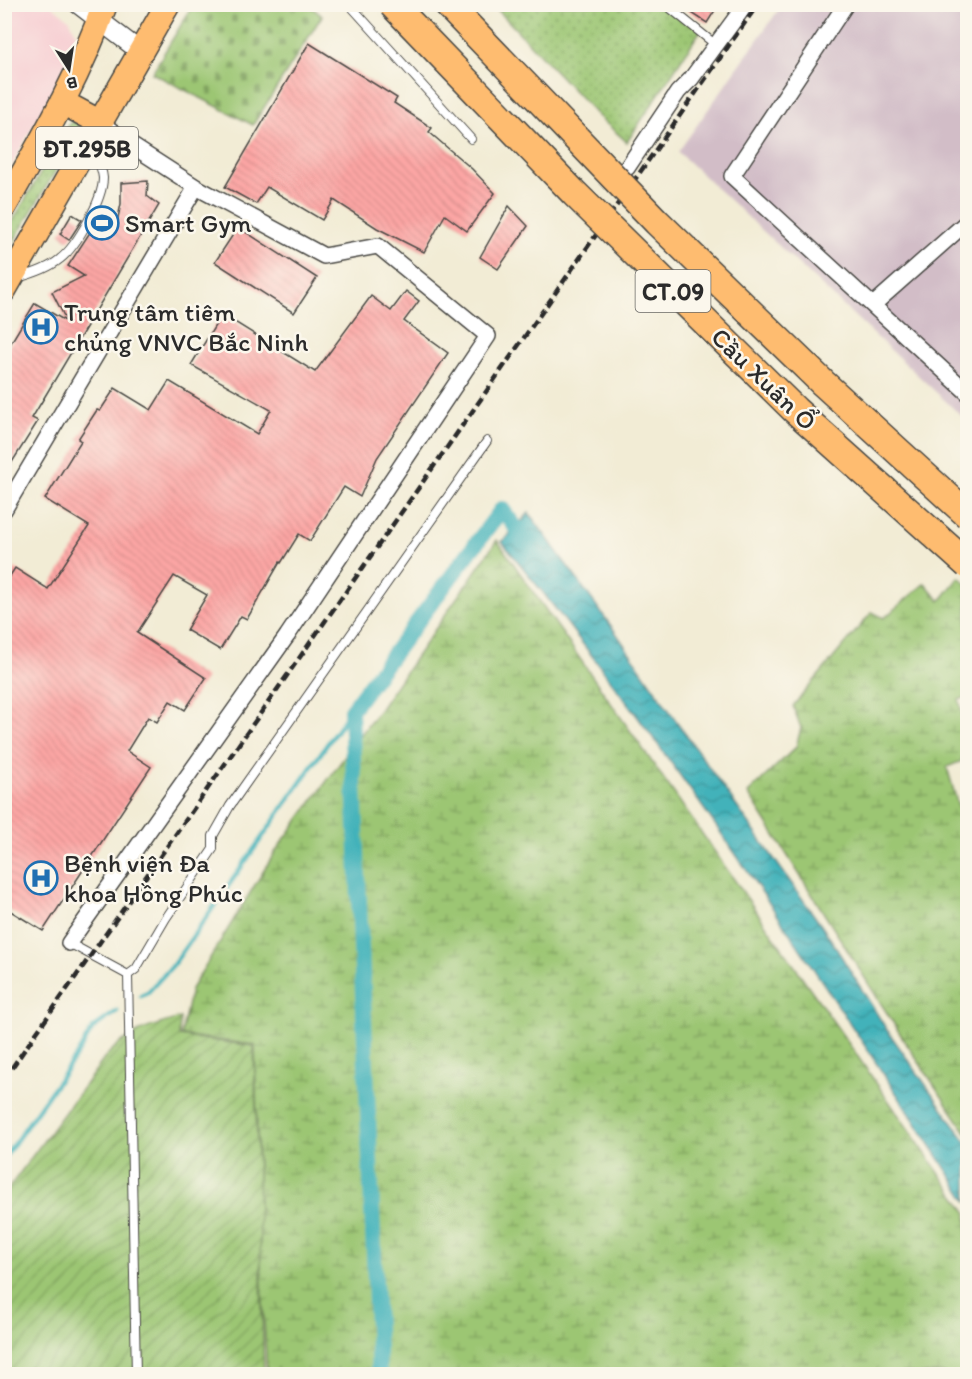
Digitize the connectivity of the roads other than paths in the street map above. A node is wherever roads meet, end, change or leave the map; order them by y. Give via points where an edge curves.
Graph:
1 (78, 4) edge
2 (168, 4) edge
3 (349, 4) edge
4 (392, 4) edge
5 (447, 4) edge
6 (665, 4) edge
7 (746, 4) edge
8 (846, 4) edge
9 (102, 13) edge
10 (716, 45) junction
11 (141, 52) junction
12 (62, 102) junction
13 (95, 133) junction
14 (471, 139) dead end
15 (627, 168) dead end
16 (196, 187) junction
17 (4, 207) edge
18 (968, 221) edge
19 (8, 284) edge
20 (873, 305) junction
21 (968, 393) edge
22 (487, 441) dead end
23 (4, 510) edge
24 (968, 515) edge
25 (968, 565) edge
26 (69, 943) joint
27 (128, 975) junction
28 (136, 1374) edge

1 - 9 street
2 - 11 main road, ĐT.295B
3 - 14 lane
4 - 25 highway, Cầu Xuân Ổ / CT.09, bridge via 574,193 795,410
5 - 24 highway, Cầu Xuân Ổ / CT.09, bridge via 657,222
6 - 10 lane
7 - 10 street
8 - 20 street via 732,176
9 - 11 street
9 - 12 main road, ĐT.295B
10 - 15 street via 678,92
11 - 13 main road, ĐT.295B
12 - 13 main road
12 - 17 main road, ĐT.295B
13 - 16 street
13 - 19 main road, ĐT.295B
13 - 19 lane via 102,188 70,250 51,266
16 - 23 street
16 - 26 street via 324,256 378,246 488,336 287,636
18 - 20 street
20 - 21 street
22 - 27 lane via 230,806 213,836 213,849 136,969
26 - 27 lane
27 - 28 lane

